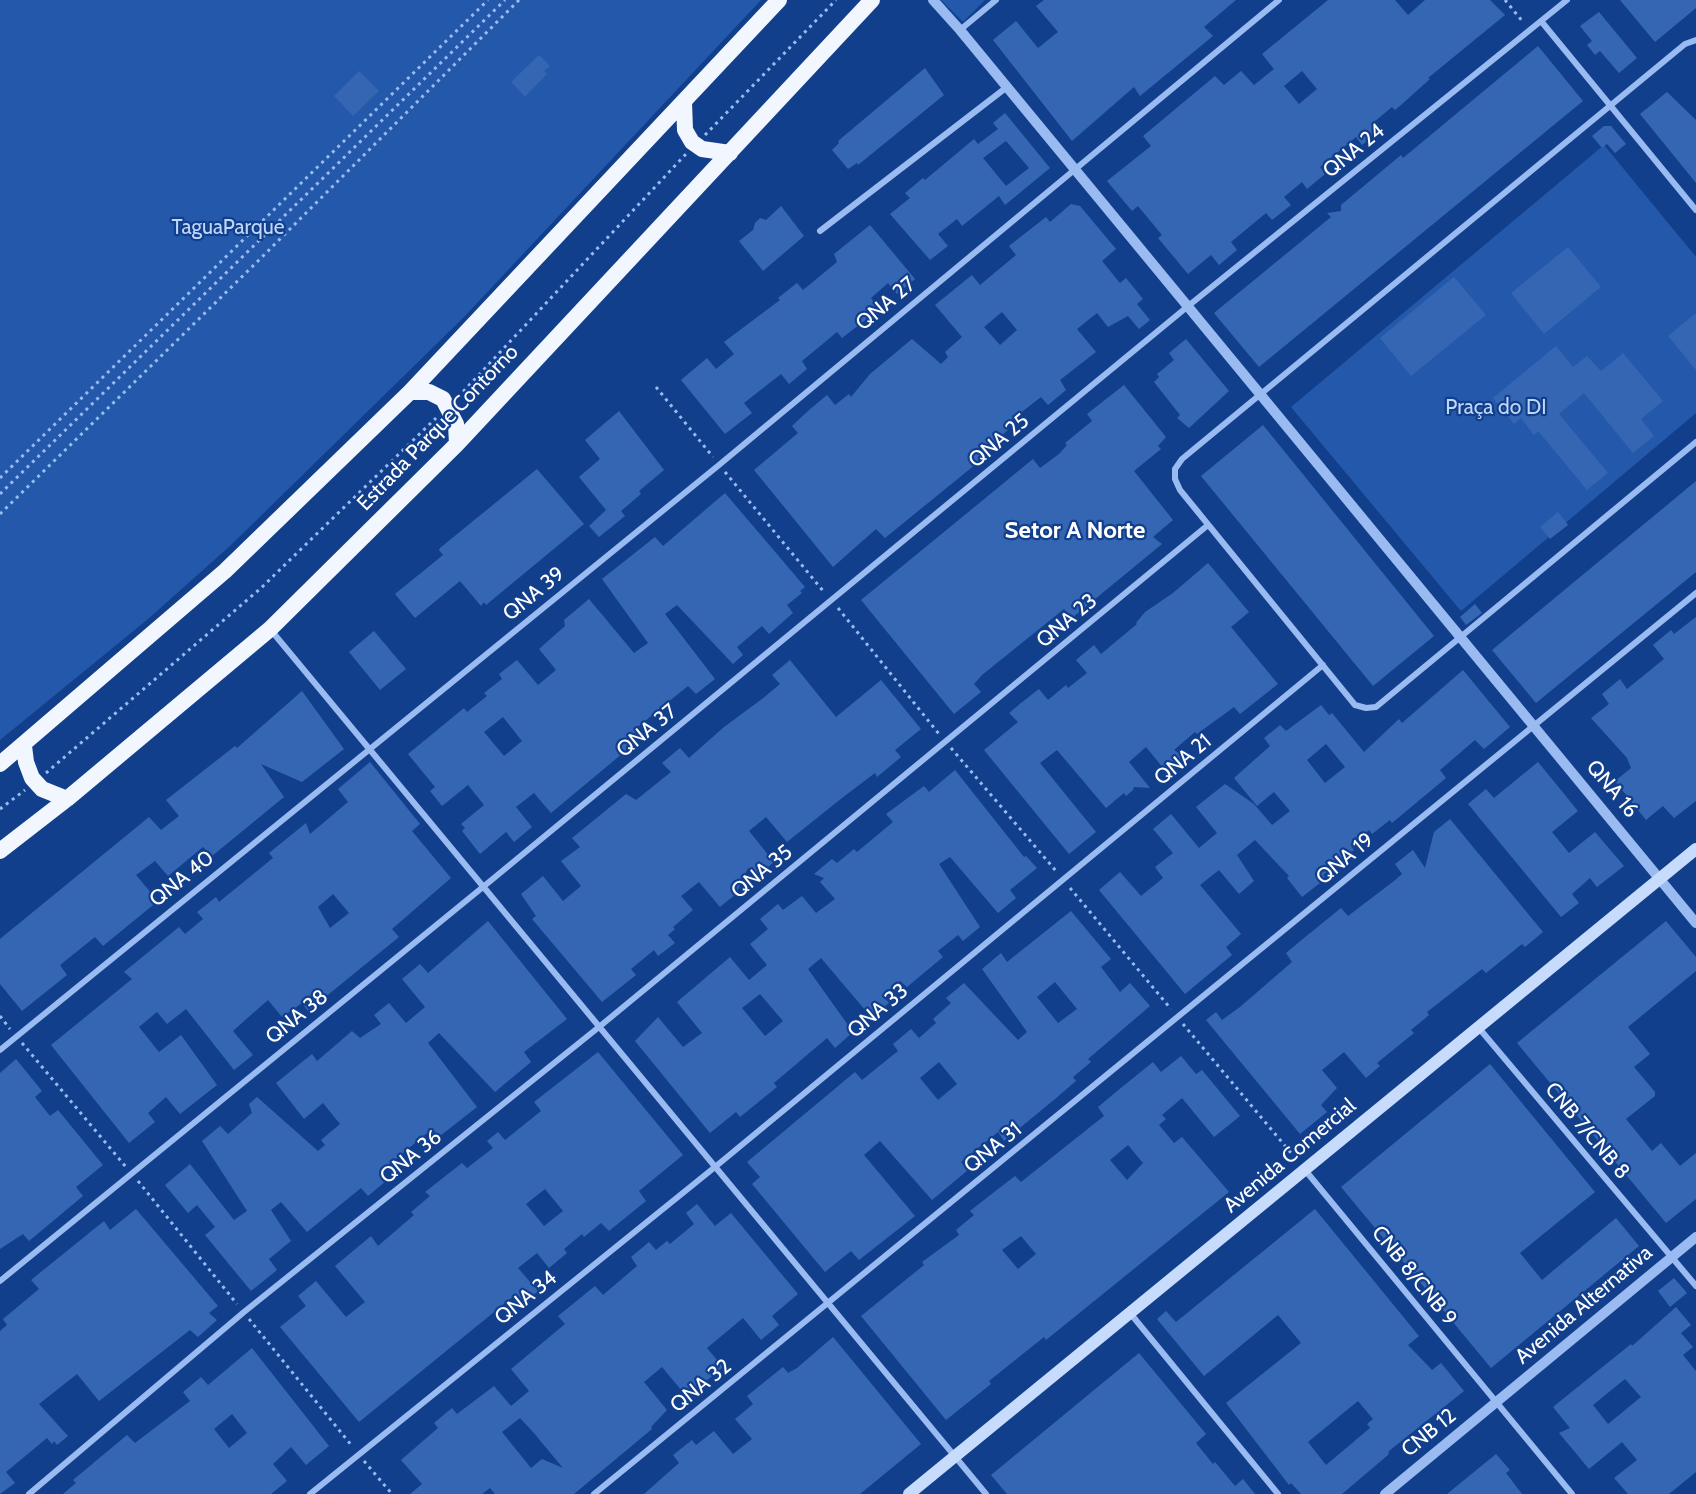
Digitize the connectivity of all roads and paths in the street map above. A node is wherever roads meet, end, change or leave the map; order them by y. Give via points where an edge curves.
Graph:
1 (488, 0) edge
2 (505, 0) edge
3 (519, 0) edge
4 (779, 0) edge
5 (836, 0) edge
6 (872, 0) edge
7 (933, 0) edge
8 (996, 0) edge
9 (1279, 0) edge
10 (1506, 0) edge
11 (1567, 0) edge
12 (1541, 21) junction
13 (960, 30) junction
14 (1530, 30) junction
15 (1696, 40) edge
16 (1007, 87) junction
17 (684, 102) junction
18 (1611, 106) junction
19 (696, 144) junction
20 (730, 153) junction
21 (1074, 169) junction
22 (1696, 210) edge
23 (820, 231) dead end
24 (1187, 307) junction
25 (656, 387) dead end
26 (410, 392) junction
27 (1259, 396) junction
28 (448, 407) junction
29 (1696, 442) edge
30 (457, 444) junction
31 (719, 465) junction
32 (0, 478) edge
33 (0, 494) edge
34 (0, 514) edge
35 (1208, 525) junction
36 (1696, 593) edge
37 (832, 600) junction
38 (270, 629) junction
39 (1459, 638) junction
40 (1323, 665) junction
41 (1533, 725) junction
42 (946, 742) junction
43 (24, 746) junction
44 (369, 748) junction
45 (0, 764) edge
46 (35, 782) junction
47 (67, 799) junction
48 (0, 809) edge
49 (1696, 849) edge
50 (0, 851) edge
51 (1660, 878) junction
52 (1063, 880) junction
53 (483, 887) junction
54 (1696, 923) edge
55 (0, 1016) edge
56 (1178, 1018) junction
57 (1477, 1026) junction
58 (599, 1027) junction
59 (16, 1036) junction
60 (0, 1050) edge
61 (715, 1167) junction
62 (1305, 1170) junction
63 (131, 1172) junction
64 (1696, 1238) edge
65 (1672, 1257) junction
66 (0, 1281) edge
67 (1696, 1286) edge
68 (829, 1304) junction
69 (243, 1312) junction
70 (1130, 1313) junction
71 (1497, 1403) junction
72 (359, 1454) junction
73 (956, 1456) junction
74 (29, 1494) edge
75 (310, 1494) edge
76 (392, 1494) edge
77 (594, 1494) edge
78 (909, 1494) edge
79 (986, 1494) edge
80 (1278, 1494) edge
81 (1385, 1494) edge
82 (1572, 1494) edge

1 - 32 path
2 - 33 path
3 - 34 path
4 - 17 highway
5 - 19 path
6 - 20 highway, Estrada Parque Contorno
7 - 13 street, QNA 16
8 - 13 street
9 - 21 street, QNA 27
10 - 14 path
11 - 12 street, QNA 24
12 - 14 street, QNA 24
12 - 18 street
13 - 16 street, QNA 16
14 - 24 street, QNA 24
15 - 18 street via 1685,44
16 - 21 street, QNA 16
16 - 23 street
17 - 19 highway via 685,130
17 - 26 highway
18 - 22 street
18 - 27 street
19 - 20 highway via 702,149
19 - 28 path
20 - 30 highway, Estrada Parque Contorno
21 - 24 street, QNA 16
21 - 31 street, QNA 27
24 - 27 street, QNA 16
24 - 37 street, QNA 25
25 - 31 path
26 - 28 highway via 429,392
26 - 43 highway via 225,571
27 - 35 street via 1175,469 1180,490
27 - 39 street, QNA 16
28 - 30 highway via 456,424
28 - 46 path via 261,588
29 - 39 street
30 - 38 highway, Estrada Parque Contorno
31 - 37 path
31 - 44 street, QNA 39
35 - 40 street
35 - 42 street, QNA 23
36 - 41 street, QNA 19
37 - 42 path
37 - 53 street, QNA 37
38 - 44 street
38 - 47 highway, Estrada Parque Contorno
39 - 40 street via 1376,707 1355,705
39 - 41 street, QNA 16
40 - 52 street, QNA 21
41 - 51 street, QNA 16
41 - 56 street, QNA 19
42 - 52 path
42 - 58 street, QNA 35
43 - 45 highway
43 - 46 highway
44 - 53 street
44 - 59 street, QNA 40
46 - 47 highway
46 - 48 path
47 - 50 highway, Estrada Parque Contorno
49 - 51 main road, Avenida Comercial
51 - 54 street, QNA 16
51 - 57 main road, Avenida Comercial
52 - 56 path
52 - 61 street, QNA 33
53 - 58 street
53 - 63 street, QNA 38
55 - 59 path
56 - 62 path
56 - 68 street, QNA 31
57 - 62 main road, Avenida Comercial
57 - 65 street, CNB 7/CNB 8
58 - 61 street
58 - 69 street, QNA 36
59 - 60 street, QNA 40
59 - 63 path
61 - 68 street
61 - 72 street, QNA 34
62 - 70 main road, Avenida Comercial
62 - 71 street, CNB 8/CNB 9
63 - 66 street, QNA 38
63 - 69 path
64 - 65 street, Avenida Alternativa
65 - 67 street, CNB 7/CNB 8
65 - 71 street, Avenida Alternativa
68 - 73 street
68 - 77 street, QNA 32
69 - 72 path
69 - 74 street, QNA 36
70 - 73 main road, Avenida Comercial
70 - 80 street
71 - 81 street, CNB 12
71 - 82 street, CNB 8/CNB 9
72 - 75 street, QNA 34
72 - 76 path
73 - 78 main road, Avenida Comercial
73 - 79 street

